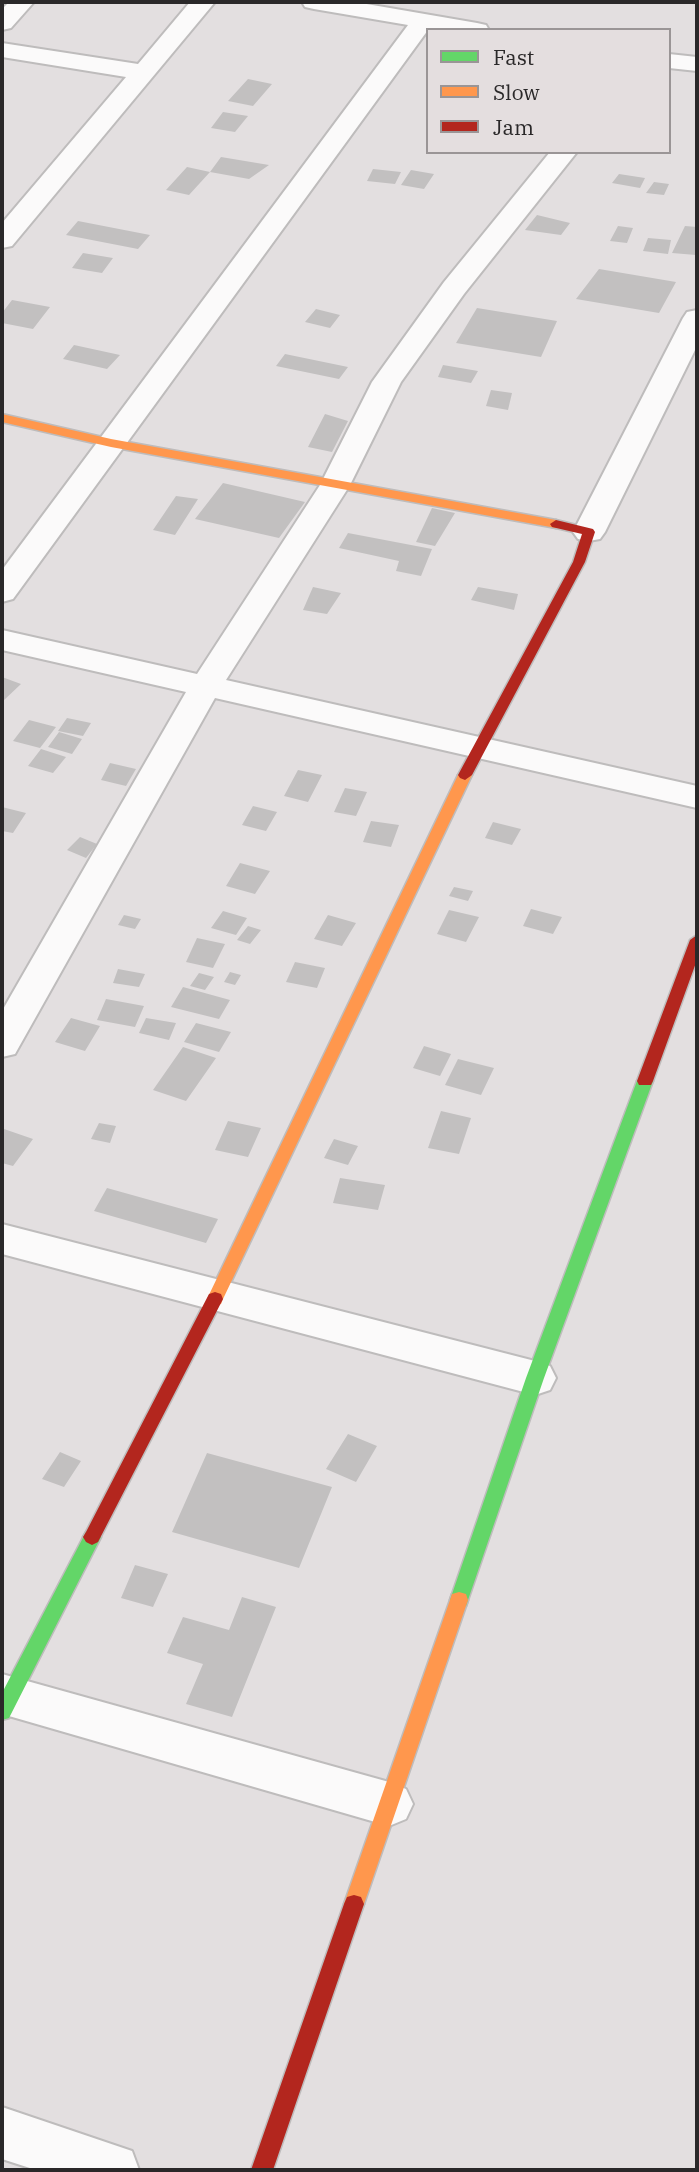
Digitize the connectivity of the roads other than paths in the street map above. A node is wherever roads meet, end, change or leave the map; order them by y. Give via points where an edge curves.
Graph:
1 (22, 2) edge
2 (203, 2) edge
3 (314, 2) edge
4 (424, 20) junction
5 (2, 23) edge
6 (466, 28) edge
7 (2, 50) edge
8 (671, 61) edge
9 (697, 64) edge
10 (143, 72) junction
11 (562, 154) edge
12 (6, 229) edge
13 (697, 318) edge
14 (2, 418) edge
15 (111, 443) junction
16 (335, 485) junction
17 (589, 532) junction
18 (2, 592) edge
19 (2, 640) edge
20 (205, 687) junction
21 (478, 748) junction
22 (697, 797) edge
23 (697, 940) edge
24 (2, 1044) edge
25 (2, 1239) edge
26 (216, 1297) junction
27 (535, 1378) junction
28 (4, 1701) edge
29 (388, 1804) junction
30 (2, 2133) edge
31 (113, 2170) edge
32 (262, 2170) edge

1 - 5 street
2 - 10 street
3 - 4 street
4 - 6 street
4 - 15 street
7 - 10 street
8 - 9 street
10 - 12 street
11 - 16 street via 454,289 387,382
13 - 17 street
14 - 15 street
15 - 16 street
15 - 18 street
16 - 17 street
16 - 20 street
17 - 21 street via 579,562
19 - 20 street
20 - 21 street
20 - 24 street
21 - 22 street
21 - 26 street
23 - 27 street
25 - 26 street
26 - 27 street
26 - 28 street
27 - 29 street
28 - 29 street
29 - 32 street
30 - 31 street

